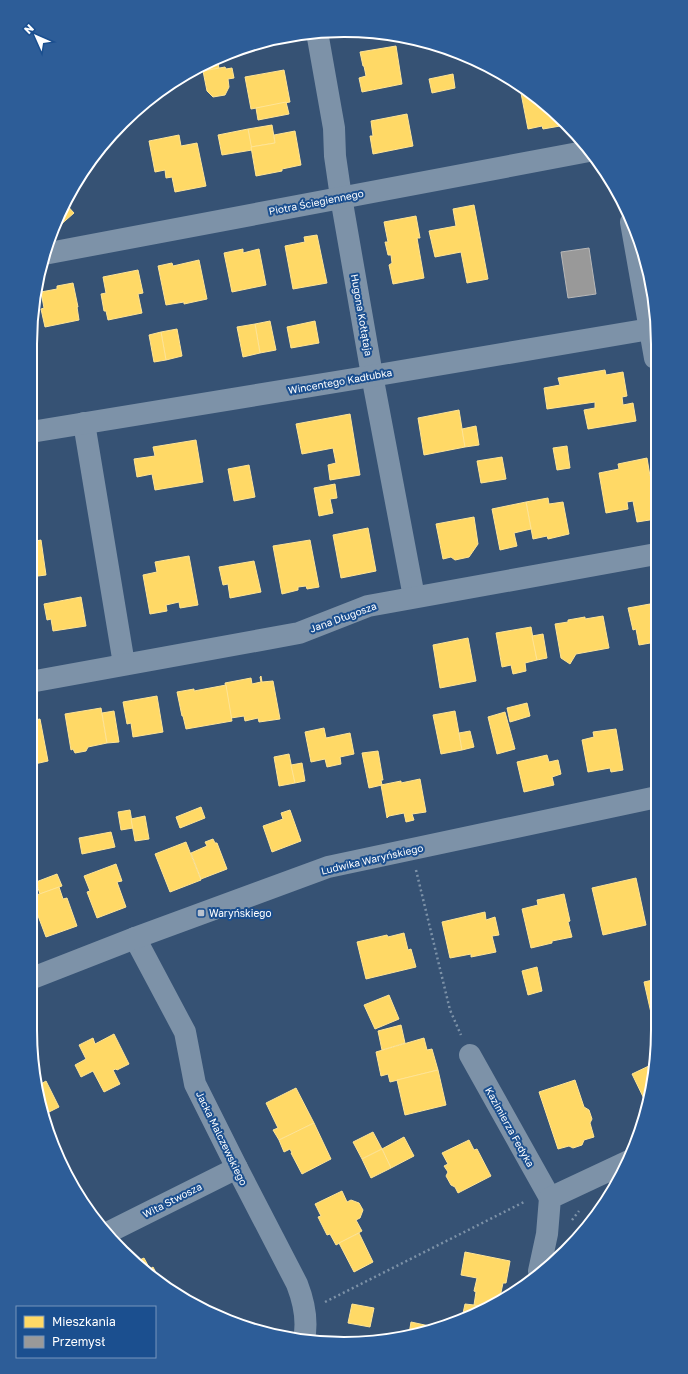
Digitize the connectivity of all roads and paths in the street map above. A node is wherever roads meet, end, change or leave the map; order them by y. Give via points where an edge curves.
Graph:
1 (318, 39) edge
2 (584, 152) edge
3 (341, 198) junction
4 (635, 246) edge
5 (51, 253) edge
6 (650, 329) joint
7 (372, 375) junction
8 (84, 422) junction
9 (37, 431) edge
10 (651, 555) edge
11 (414, 597) junction
12 (124, 664) junction
13 (37, 681) edge
14 (651, 798) edge
15 (411, 850) junction
16 (135, 938) junction
17 (37, 976) edge
18 (470, 1055) joint
19 (619, 1166) edge
20 (236, 1168) junction
21 (550, 1198) junction
22 (581, 1208) dead end
23 (570, 1223) dead end
24 (112, 1231) edge
25 (540, 1266) edge
26 (305, 1312) junction
27 (305, 1334) edge

1 - 3 street, Hugona Kołłątaja via 334,128 334,156
2 - 3 street, Piotra Ściegiennego
3 - 5 street, Piotra Ściegiennego
3 - 7 street, Hugona Kołłątaja
4 - 6 street
6 - 7 street, Wincentego Kadłubka
7 - 8 street, Wincentego Kadłubka
7 - 11 street, Hugona Kołłątaja
8 - 9 street, Wincentego Kadłubka
8 - 12 street
10 - 11 street, Jana Długosza
11 - 12 street, Jana Długosza via 368,606 299,633
12 - 13 street, Jana Długosza
14 - 15 street, Ludwika Waryńskiego
15 - 16 street, Ludwika Waryńskiego via 328,867
15 - 18 path via 450,1010
16 - 17 street, Ludwika Waryńskiego
16 - 20 street, Jacka Malczewskiego via 185,1032 195,1084
18 - 21 street, Kazimierza Fedyka
19 - 21 street
20 - 24 street, Wita Stwosza
20 - 26 street, Jacka Malczewskiego via 297,1284
21 - 25 street via 547,1234
21 - 26 path via 533,1197
22 - 23 path
26 - 27 street, Jacka Malczewskiego

